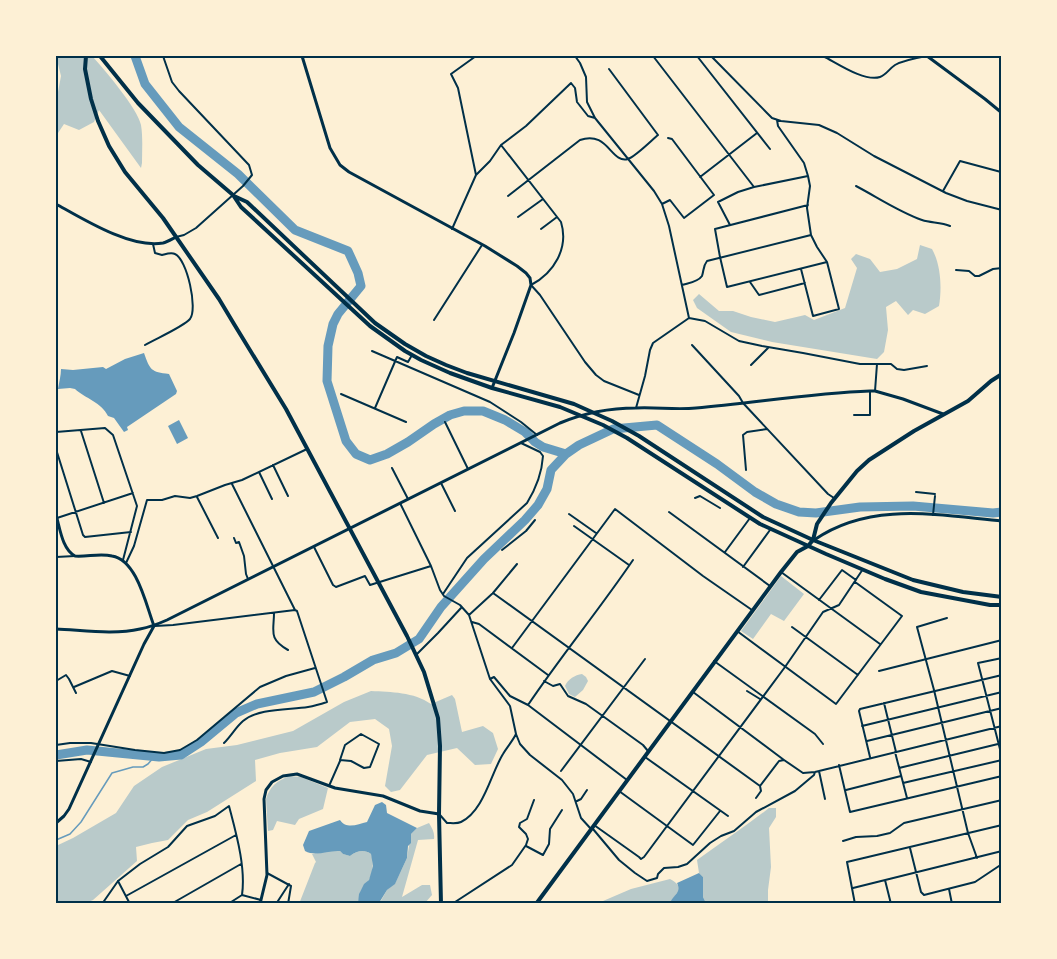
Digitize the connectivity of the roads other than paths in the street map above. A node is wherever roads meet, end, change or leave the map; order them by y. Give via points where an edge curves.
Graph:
1 (86, 56) edge
2 (100, 56) edge
3 (163, 56) edge
4 (302, 56) edge
5 (476, 56) edge
6 (575, 56) edge
7 (653, 56) edge
8 (697, 56) edge
9 (711, 56) edge
10 (823, 56) edge
11 (927, 56) edge
12 (609, 69) dead end
13 (1002, 113) edge
14 (595, 118) junction
15 (777, 120) junction
16 (757, 133) junction
17 (668, 138) dead end
18 (501, 145) junction
19 (770, 149) dead end
20 (729, 155) junction
21 (628, 159) junction
22 (1001, 172) edge
23 (476, 174) junction
24 (808, 176) junction
25 (700, 177) junction
26 (528, 180) junction
27 (856, 186) dead end
28 (754, 188) junction
29 (943, 191) junction
30 (233, 195) junction
31 (507, 196) dead end
32 (543, 199) junction
33 (56, 204) edge
34 (662, 204) junction
35 (808, 205) junction
36 (1002, 210) edge
37 (518, 217) dead end
38 (557, 217) junction
39 (730, 225) junction
40 (950, 226) dead end
41 (452, 229) junction
42 (541, 229) dead end
43 (811, 235) junction
44 (176, 237) junction
45 (153, 243) junction
46 (482, 245) junction
47 (720, 257) junction
48 (827, 262) junction
49 (1002, 268) edge
50 (801, 269) junction
51 (956, 270) dead end
52 (749, 282) junction
53 (805, 283) junction
54 (531, 285) junction
55 (682, 285) junction
56 (689, 318) junction
57 (434, 320) dead end
58 (145, 345) dead end
59 (692, 345) dead end
60 (769, 348) junction
61 (372, 351) dead end
62 (412, 355) junction
63 (394, 362) junction
64 (877, 364) junction
65 (751, 365) dead end
66 (927, 366) dead end
67 (1002, 374) edge
68 (495, 381) junction
69 (492, 388) junction
70 (873, 391) junction
71 (341, 394) dead end
72 (639, 395) junction
73 (743, 404) junction
74 (375, 408) junction
75 (636, 408) junction
76 (593, 413) junction
77 (943, 414) junction
78 (854, 415) dead end
79 (583, 416) junction
80 (406, 422) dead end
81 (445, 422) dead end
82 (767, 429) junction
83 (81, 430) junction
84 (56, 432) edge
85 (537, 435) junction
86 (522, 442) junction
87 (56, 449) edge
88 (307, 449) junction
89 (273, 465) junction
90 (392, 468) dead end
91 (468, 470) junction
92 (746, 470) dead end
93 (259, 472) junction
94 (441, 483) junction
95 (232, 484) junction
96 (916, 492) dead end
97 (133, 493) junction
98 (288, 495) dead end
99 (197, 496) junction
100 (694, 498) dead end
101 (834, 498) junction
102 (272, 499) dead end
103 (408, 499) junction
104 (722, 499) junction
105 (104, 503) junction
106 (400, 503) junction
107 (455, 511) dead end
108 (76, 512) junction
109 (669, 512) dead end
110 (933, 513) junction
111 (569, 514) dead end
112 (56, 516) edge
113 (750, 518) junction
114 (536, 520) dead end
115 (1002, 521) edge
116 (574, 526) dead end
117 (350, 528) junction
118 (771, 529) junction
119 (131, 532) junction
120 (596, 532) junction
121 (218, 538) dead end
122 (234, 538) dead end
123 (592, 539) junction
124 (813, 540) junction
125 (314, 546) junction
126 (808, 546) junction
127 (502, 550) dead end
128 (724, 553) junction
129 (75, 556) junction
130 (56, 557) edge
131 (633, 560) dead end
132 (125, 562) junction
133 (517, 564) dead end
134 (430, 566) junction
135 (629, 566) junction
136 (273, 567) junction
137 (743, 567) junction
138 (863, 569) junction
139 (781, 572) junction
140 (248, 579) junction
141 (855, 581) junction
142 (379, 582) junction
143 (770, 586) junction
144 (493, 593) junction
145 (444, 595) junction
146 (1002, 597) edge
147 (819, 600) junction
148 (1002, 605) edge
149 (460, 607) junction
150 (830, 608) junction
151 (295, 610) junction
152 (752, 610) junction
153 (274, 612) junction
154 (469, 615) junction
155 (947, 618) dead end
156 (532, 620) junction
157 (471, 622) junction
158 (154, 626) junction
159 (792, 627) dead end
160 (56, 629) edge
161 (736, 631) junction
162 (806, 637) junction
163 (1002, 640) edge
164 (880, 644) junction
165 (569, 647) junction
166 (512, 648) junction
167 (288, 650) dead end
168 (415, 653) junction
169 (1002, 658) edge
170 (645, 659) dead end
171 (926, 659) junction
172 (714, 661) junction
173 (785, 667) junction
174 (315, 668) junction
175 (879, 671) dead end
176 (548, 675) junction
177 (858, 675) junction
178 (1002, 675) edge
179 (130, 676) junction
180 (490, 679) junction
181 (982, 679) junction
182 (56, 681) edge
183 (544, 681) junction
184 (74, 687) junction
185 (624, 687) junction
186 (934, 690) junction
187 (692, 691) junction
188 (747, 691) dead end
189 (1002, 692) edge
190 (76, 693) dead end
191 (986, 696) junction
192 (761, 698) junction
193 (884, 703) junction
194 (528, 705) junction
195 (938, 707) junction
196 (1002, 708) edge
197 (990, 711) junction
198 (602, 716) junction
199 (888, 719) junction
200 (671, 721) junction
201 (942, 723) junction
202 (740, 726) junction
203 (862, 726) junction
204 (1002, 726) edge
205 (994, 728) junction
206 (516, 734) junction
207 (892, 735) junction
208 (946, 739) junction
209 (866, 741) junction
210 (224, 743) dead end
211 (99, 744) junction
212 (823, 744) dead end
213 (998, 744) junction
214 (581, 745) junction
215 (56, 746) edge
216 (648, 751) junction
217 (895, 752) junction
218 (645, 756) junction
219 (718, 756) junction
220 (950, 756) junction
221 (870, 758) junction
222 (1002, 758) edge
223 (340, 760) junction
224 (784, 760) junction
225 (56, 761) edge
226 (91, 761) junction
227 (838, 765) junction
228 (899, 768) junction
229 (561, 771) dead end
230 (817, 771) junction
231 (954, 771) junction
232 (901, 776) junction
233 (1002, 776) edge
234 (627, 780) junction
235 (903, 783) junction
236 (330, 786) junction
237 (760, 786) junction
238 (957, 787) junction
239 (587, 790) dead end
240 (845, 790) junction
241 (619, 791) junction
242 (693, 791) junction
243 (756, 798) dead end
244 (907, 798) junction
245 (825, 799) dead end
246 (534, 800) dead end
247 (1002, 800) edge
248 (576, 801) junction
249 (963, 809) junction
250 (562, 810) dead end
251 (720, 811) junction
252 (439, 814) junction
253 (728, 816) dead end
254 (56, 823) edge
255 (666, 825) junction
256 (1001, 825) edge
257 (592, 828) junction
258 (1002, 830) edge
259 (968, 833) junction
260 (236, 835) junction
261 (843, 841) dead end
262 (526, 845) junction
263 (910, 848) junction
264 (1002, 851) edge
265 (977, 858) junction
266 (241, 864) junction
267 (1002, 864) edge
268 (915, 871) junction
269 (267, 873) junction
270 (884, 879) junction
271 (118, 881) junction
272 (289, 884) junction
273 (853, 888) junction
274 (949, 889) junction
275 (242, 895) junction
276 (126, 896) junction
277 (260, 902) edge
278 (102, 903) edge
279 (130, 903) edge
280 (171, 903) edge
281 (228, 903) edge
282 (276, 903) edge
283 (288, 903) edge
284 (441, 903) edge
285 (452, 903) edge
286 (536, 903) edge
287 (855, 903) edge
288 (891, 903) edge
289 (952, 903) edge

1 - 44 main road via 91,99 109,146
2 - 30 main road via 138,103
3 - 30 street via 179,91 249,165 252,175
4 - 41 street via 330,148 340,165
5 - 23 street via 451,74 458,88
6 - 14 street via 586,77 586,102
7 - 20 street
8 - 16 street
9 - 15 street
10 - 11 street via 868,78 877,78 904,61
11 - 13 street
12 - 21 street via 658,135
14 - 18 street via 588,116 577,102 571,83
14 - 21 street
15 - 24 street
15 - 29 street via 819,125
16 - 19 street
16 - 20 street
17 - 25 street
18 - 23 street
18 - 26 street
20 - 25 street
20 - 28 street
21 - 26 street via 614,154 601,141 586,137
21 - 34 street
22 - 29 street via 960,161
23 - 41 street
24 - 28 street
24 - 35 street
25 - 34 street via 714,195 684,218 670,200
26 - 31 street
26 - 32 street
27 - 40 street via 913,217
28 - 39 street via 718,202
29 - 36 street
30 - 44 street via 196,228
30 - 62 main road via 241,207 370,326
30 - 68 main road via 247,202 375,323 426,356
32 - 37 street
32 - 38 street
33 - 45 street via 126,238
34 - 55 street
35 - 39 street
35 - 43 street
38 - 42 street
38 - 54 street via 563,228 560,253 554,265
39 - 47 street via 715,229
41 - 46 street
43 - 47 street
43 - 48 street
44 - 45 street
44 - 88 main road via 219,299
45 - 58 street via 155,253 174,253 180,258 191,287 192,314 178,327
46 - 54 street via 526,273
46 - 57 street
47 - 52 street via 727,287
47 - 55 street via 707,261 698,279
48 - 50 street
48 - 53 street via 839,309 813,316
49 - 51 street via 979,276
50 - 52 street
50 - 53 street
52 - 53 street via 759,295
54 - 68 street
54 - 72 street via 596,375
55 - 56 street
56 - 60 street via 705,321 739,341
56 - 72 street via 653,343
59 - 73 street
60 - 64 street
60 - 65 street
61 - 63 street
62 - 63 street via 408,362 397,357
62 - 69 main road
63 - 74 street
63 - 85 street via 490,402
64 - 66 street via 891,364 904,370
64 - 70 street
67 - 77 main road via 968,401
68 - 69 street
68 - 76 main road
69 - 79 main road
70 - 73 street
70 - 77 street
70 - 78 street via 870,415
71 - 74 street
72 - 75 street
73 - 75 street via 670,410
73 - 82 street
74 - 80 street
75 - 76 street
76 - 79 street
76 - 124 main road via 639,436 763,517
77 - 101 main road via 870,459
79 - 85 street
79 - 104 main road via 627,438
81 - 91 street
82 - 92 street via 744,435
82 - 101 street
83 - 84 street
83 - 97 street via 105,428 112,433
83 - 105 street
85 - 86 street
86 - 91 street
86 - 145 street via 542,453 543,458 532,495 513,518 467,558
87 - 108 street
88 - 89 street
88 - 117 main road
89 - 93 street
89 - 98 street
90 - 103 street
91 - 94 street
93 - 95 street
93 - 102 street
94 - 103 street
94 - 107 street
95 - 99 street
95 - 136 street
96 - 110 street via 935,495
97 - 105 street
97 - 119 street via 137,506
99 - 121 street
99 - 132 street via 147,500 134,546
100 - 104 street via 700,496 719,508
101 - 124 main road
103 - 106 street
104 - 113 main road
105 - 108 street
106 - 117 street
106 - 134 street
108 - 112 street
108 - 119 street via 85,537
109 - 128 street
110 - 115 street
110 - 124 street via 866,518 828,530
111 - 120 street
112 - 129 street via 68,551
113 - 118 main road
113 - 128 street
114 - 127 street
116 - 123 street
117 - 125 street
117 - 142 main road
118 - 126 main road
118 - 137 street
119 - 132 street
120 - 123 street
120 - 152 street via 615,509
122 - 140 street via 244,556
123 - 135 street
123 - 156 street
124 - 126 main road
124 - 146 main road via 913,580
125 - 136 street
125 - 142 street via 333,585 365,576 370,585
126 - 138 main road
126 - 139 main road
128 - 137 street
129 - 130 street
129 - 132 street via 109,555
131 - 135 street
132 - 158 street via 133,571
133 - 144 street
134 - 142 street
134 - 145 street
135 - 165 street
136 - 140 street
136 - 151 street
137 - 143 street
138 - 141 street
138 - 148 main road via 920,594
139 - 143 main road
139 - 147 street
140 - 158 street
141 - 147 street via 843,570
141 - 150 street via 838,605
141 - 164 street via 902,616
142 - 168 main road
143 - 152 main road
144 - 154 street
144 - 156 street
145 - 149 street
147 - 150 street
149 - 154 street
149 - 168 street
150 - 162 street
150 - 164 street
151 - 153 street
151 - 174 street
152 - 161 main road
153 - 158 street
153 - 167 street via 274,638
154 - 157 street
155 - 171 street via 917,627
156 - 165 street
156 - 166 street
157 - 166 street
157 - 180 street
158 - 160 street via 117,632
158 - 179 street
159 - 162 street
161 - 172 main road
161 - 173 street
162 - 173 street
162 - 177 street
163 - 171 street
164 - 177 street
165 - 176 street
165 - 185 street
166 - 176 street
168 - 252 main road via 438,718
169 - 181 street via 978,663
170 - 185 street
171 - 175 street
171 - 186 street
172 - 187 main road
172 - 192 street
173 - 177 street via 836,704
173 - 192 street
174 - 210 street via 327,702 254,715 243,720
174 - 211 street via 260,687 180,750 164,753
176 - 183 street
178 - 181 street
179 - 184 street via 112,671
179 - 211 street
180 - 194 street via 494,677 510,696
180 - 206 street via 510,706
181 - 186 street
181 - 191 street
182 - 184 street via 66,675
183 - 194 street
183 - 198 street via 553,686 560,684 567,696
184 - 190 street
185 - 198 street
185 - 200 street
186 - 193 street
186 - 195 street
187 - 200 main road
187 - 202 street
188 - 192 street
189 - 191 street
191 - 195 street
191 - 197 street
192 - 202 street
192 - 212 street
193 - 199 street
193 - 203 street via 858,711
194 - 214 street
195 - 199 street
195 - 201 street
196 - 197 street
197 - 201 street
197 - 205 street
198 - 214 street
198 - 216 street
199 - 203 street
199 - 207 street
200 - 216 main road
200 - 219 street
201 - 207 street
201 - 208 street
202 - 219 street
202 - 224 street
203 - 209 street
204 - 205 street
205 - 208 street
205 - 213 street
206 - 248 street via 520,744 562,780
206 - 252 street via 472,813 460,823 447,823
207 - 209 street
207 - 217 street
208 - 217 street
208 - 220 street
209 - 221 street
211 - 215 street
211 - 226 street
213 - 220 street
213 - 222 street
214 - 229 street
214 - 234 street
216 - 218 main road
217 - 221 street
217 - 228 street
218 - 234 main road
218 - 242 street
219 - 237 street
219 - 242 street
220 - 228 street
220 - 231 street
221 - 227 street
222 - 231 street
223 - 223 street via 370,767 379,744 361,734 345,745
223 - 236 street
224 - 230 street via 803,774
224 - 237 street
225 - 226 street
226 - 254 street via 69,809
227 - 230 street
227 - 240 street
228 - 232 street
230 - 245 street
230 - 257 street via 802,786 710,843 687,864 667,866 657,878 647,880 635,873
231 - 235 street
231 - 238 street
232 - 235 street
232 - 240 street
233 - 238 street
234 - 241 main road
235 - 244 street
236 - 252 street via 383,796
236 - 269 street via 297,774 283,776 266,790
237 - 243 street
238 - 244 street
238 - 249 street
239 - 248 street
240 - 244 street via 850,812
241 - 255 street
241 - 257 main road
242 - 251 street
242 - 255 street
246 - 262 street via 527,819 519,827 528,837
247 - 249 street
248 - 257 street via 581,818
249 - 259 street
249 - 261 street via 904,823 890,833
250 - 262 street via 550,829 543,855
251 - 253 street
251 - 255 street via 693,844
252 - 284 main road
255 - 257 street via 641,859
256 - 258 street
256 - 259 street
257 - 286 main road
259 - 263 street
259 - 265 street
260 - 266 street
260 - 271 street via 229,806 215,816 187,826 168,847
260 - 276 street
262 - 285 street via 512,865
263 - 268 street
263 - 273 street via 847,862
264 - 265 street
265 - 268 street
266 - 275 street
266 - 280 street
267 - 274 street via 980,880
268 - 270 street
268 - 274 street via 924,895
269 - 272 street
269 - 277 street
270 - 273 street
270 - 288 street
271 - 276 street
271 - 278 street
272 - 282 street
272 - 283 street
273 - 287 street
274 - 289 street
275 - 277 street
275 - 281 street
276 - 279 street

